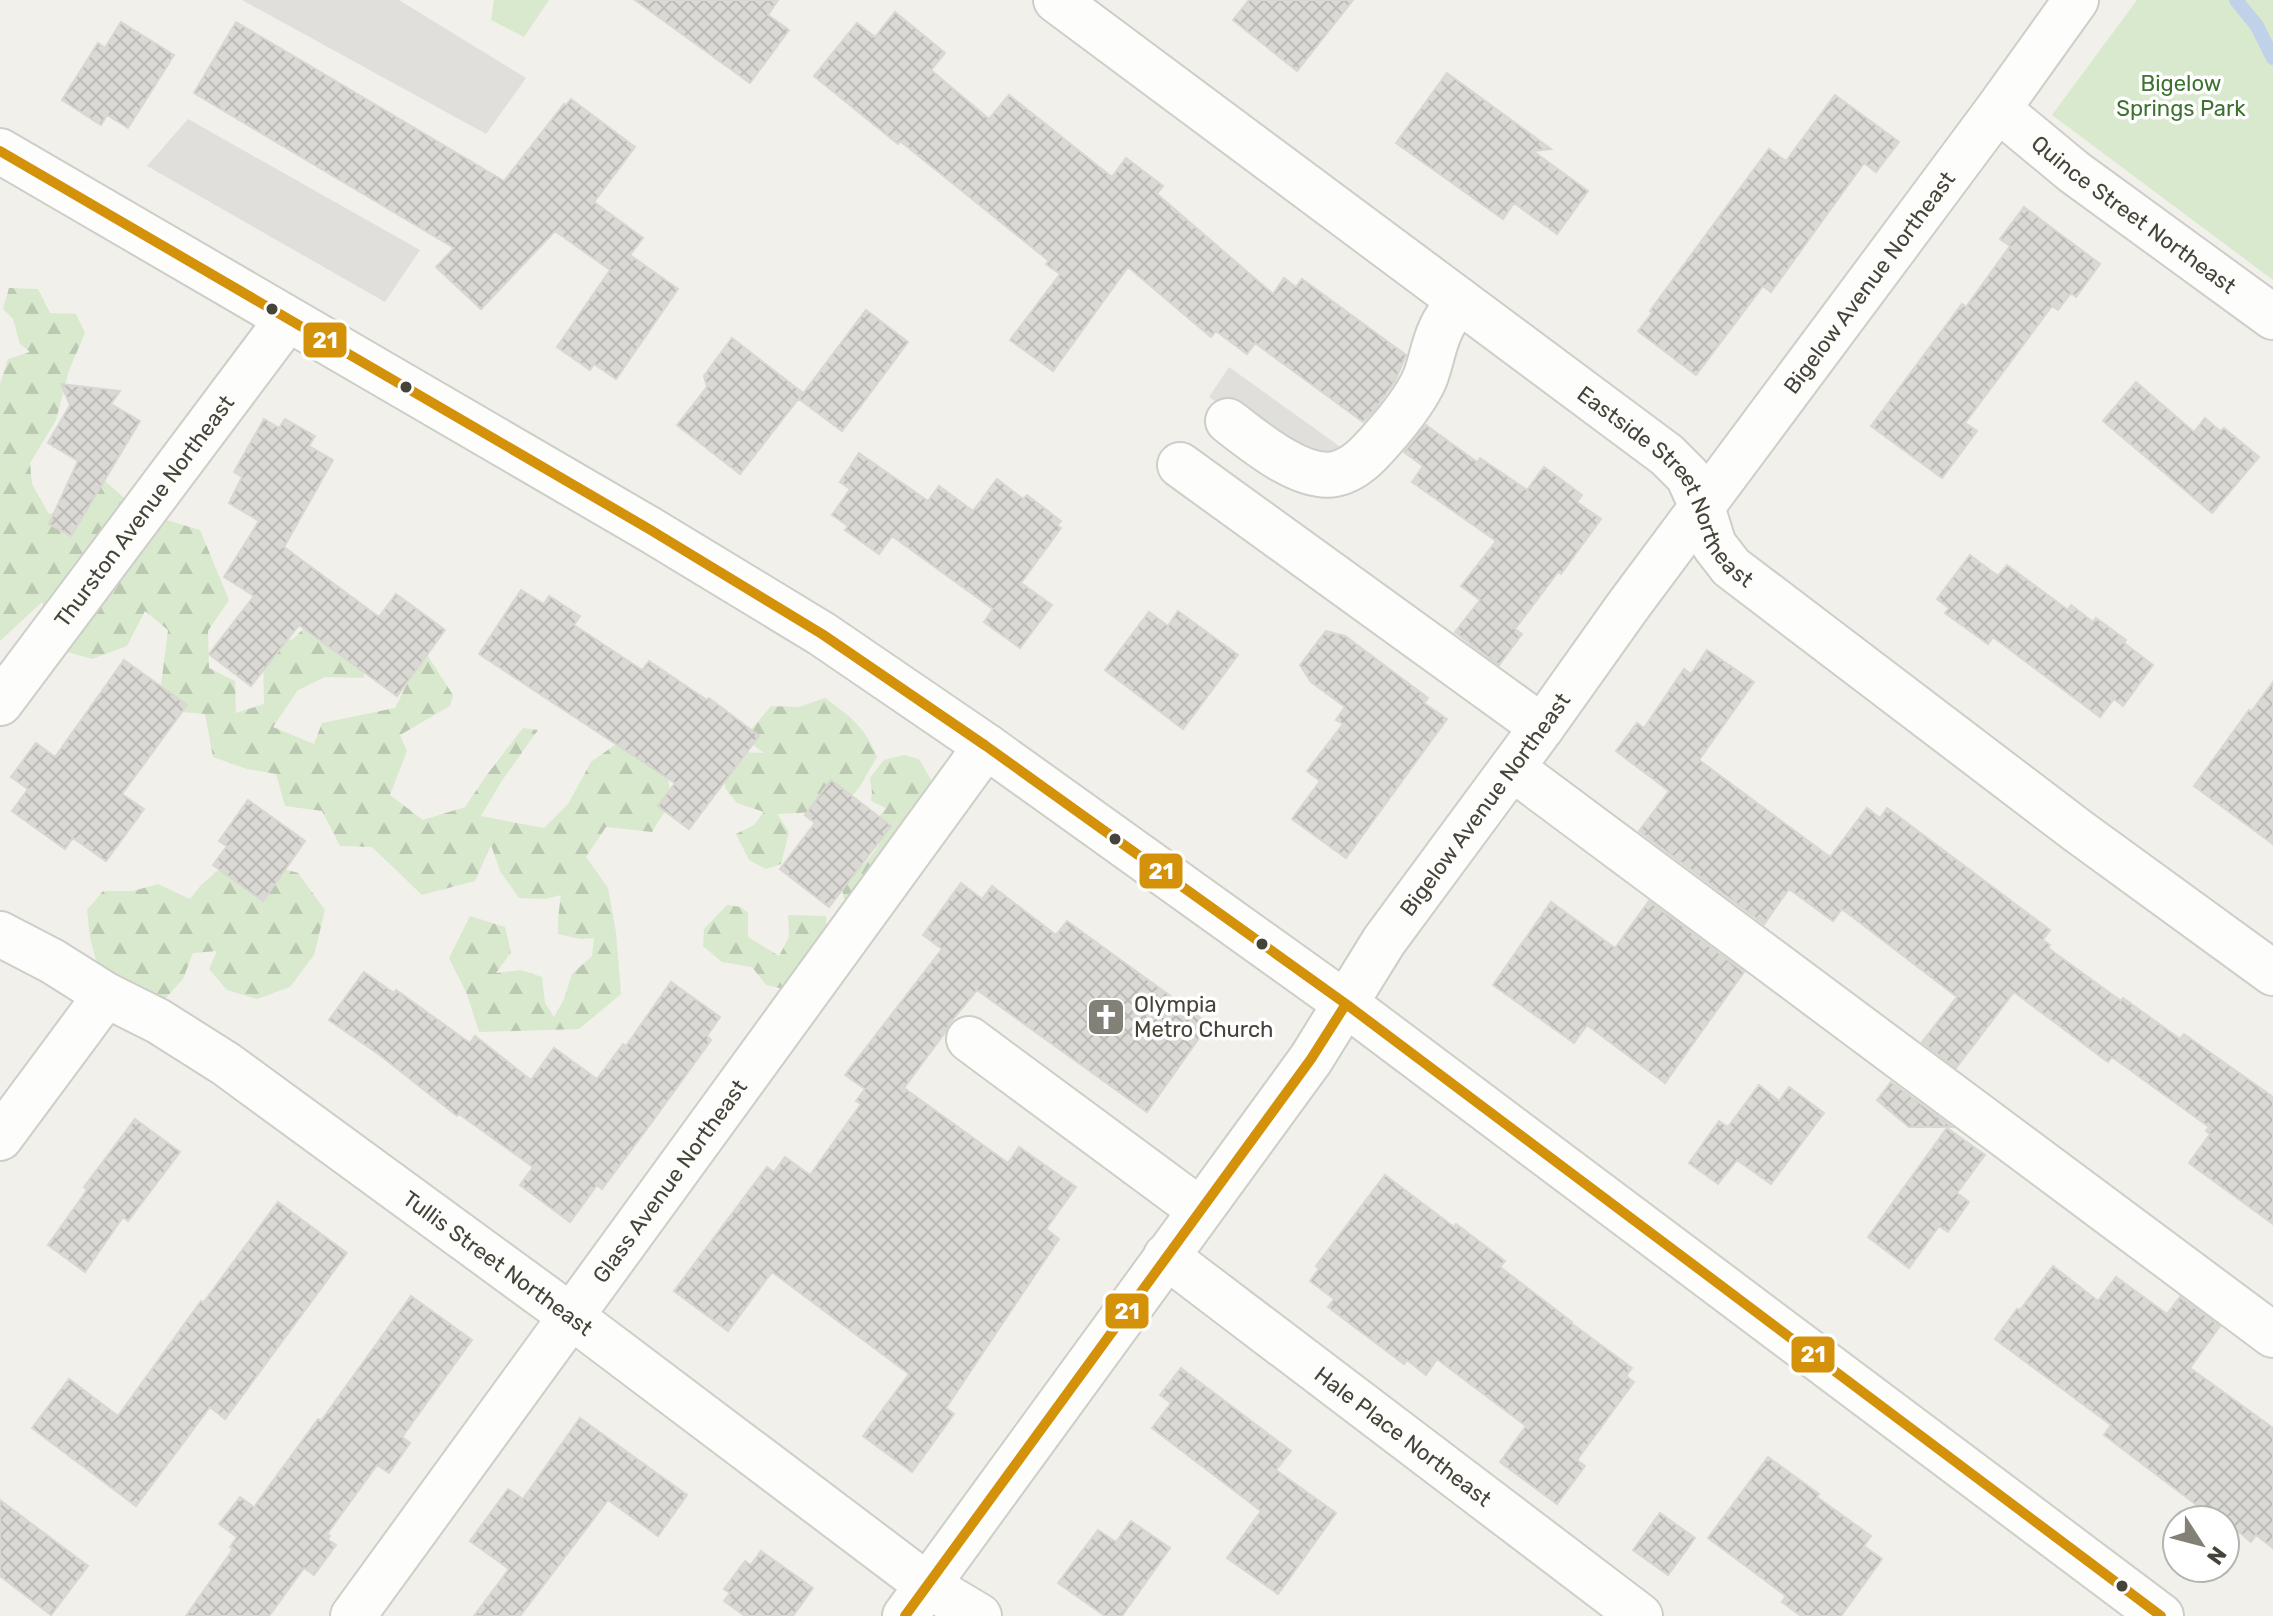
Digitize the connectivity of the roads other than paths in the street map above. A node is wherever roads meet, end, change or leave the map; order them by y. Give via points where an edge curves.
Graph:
1 (1056, 0) edge
2 (2076, 0) edge
3 (1998, 109) junction
4 (0, 151) edge
5 (1459, 300) junction
6 (2273, 317) edge
7 (287, 320) junction
8 (1228, 421) dead end
9 (1180, 465) dead end
10 (1702, 507) junction
11 (0, 703) edge
12 (1542, 727) junction
13 (986, 746) junction
14 (1512, 768) junction
15 (0, 934) edge
16 (2273, 973) edge
17 (106, 995) junction
18 (1346, 1004) junction
19 (969, 1039) dead end
20 (0, 1138) edge
21 (1200, 1210) junction
22 (1166, 1256) junction
23 (572, 1317) junction
24 (2273, 1335) edge
25 (916, 1600) edge
26 (353, 1616) edge
27 (979, 1616) edge
28 (1640, 1616) edge
29 (2161, 1616) edge

1 - 5 street, Eastside Street Northeast
2 - 3 street, Bigelow Avenue Northeast
3 - 6 street, Quince Street Northeast via 2074,172
3 - 10 street, Bigelow Avenue Northeast
4 - 7 street
5 - 8 street via 1440,329 1424,380 1382,440 1357,465 1327,475 1300,468
5 - 10 street, Eastside Street Northeast via 1667,455 1688,476
7 - 11 street, Thurston Avenue Northeast
7 - 13 street via 809,626
9 - 12 street
10 - 12 street, Bigelow Avenue Northeast
10 - 16 street, Eastside Street Northeast via 1714,545 1754,586
12 - 14 street, Bigelow Avenue Northeast
13 - 18 street
13 - 23 street, Glass Avenue Northeast
14 - 18 street, Bigelow Avenue Northeast via 1384,941
14 - 24 street
15 - 17 street, Tullis Street Northeast
17 - 20 street
17 - 23 street, Tullis Street Northeast via 226,1064
18 - 21 street, Bigelow Avenue Northeast
18 - 29 street
19 - 21 street
21 - 22 street, Bigelow Avenue Northeast
22 - 25 street, Bigelow Avenue Northeast
22 - 28 street, Hale Place Northeast
23 - 25 street, Tullis Street Northeast
23 - 26 street, Glass Avenue Northeast
25 - 27 street, Tullis Street Northeast

